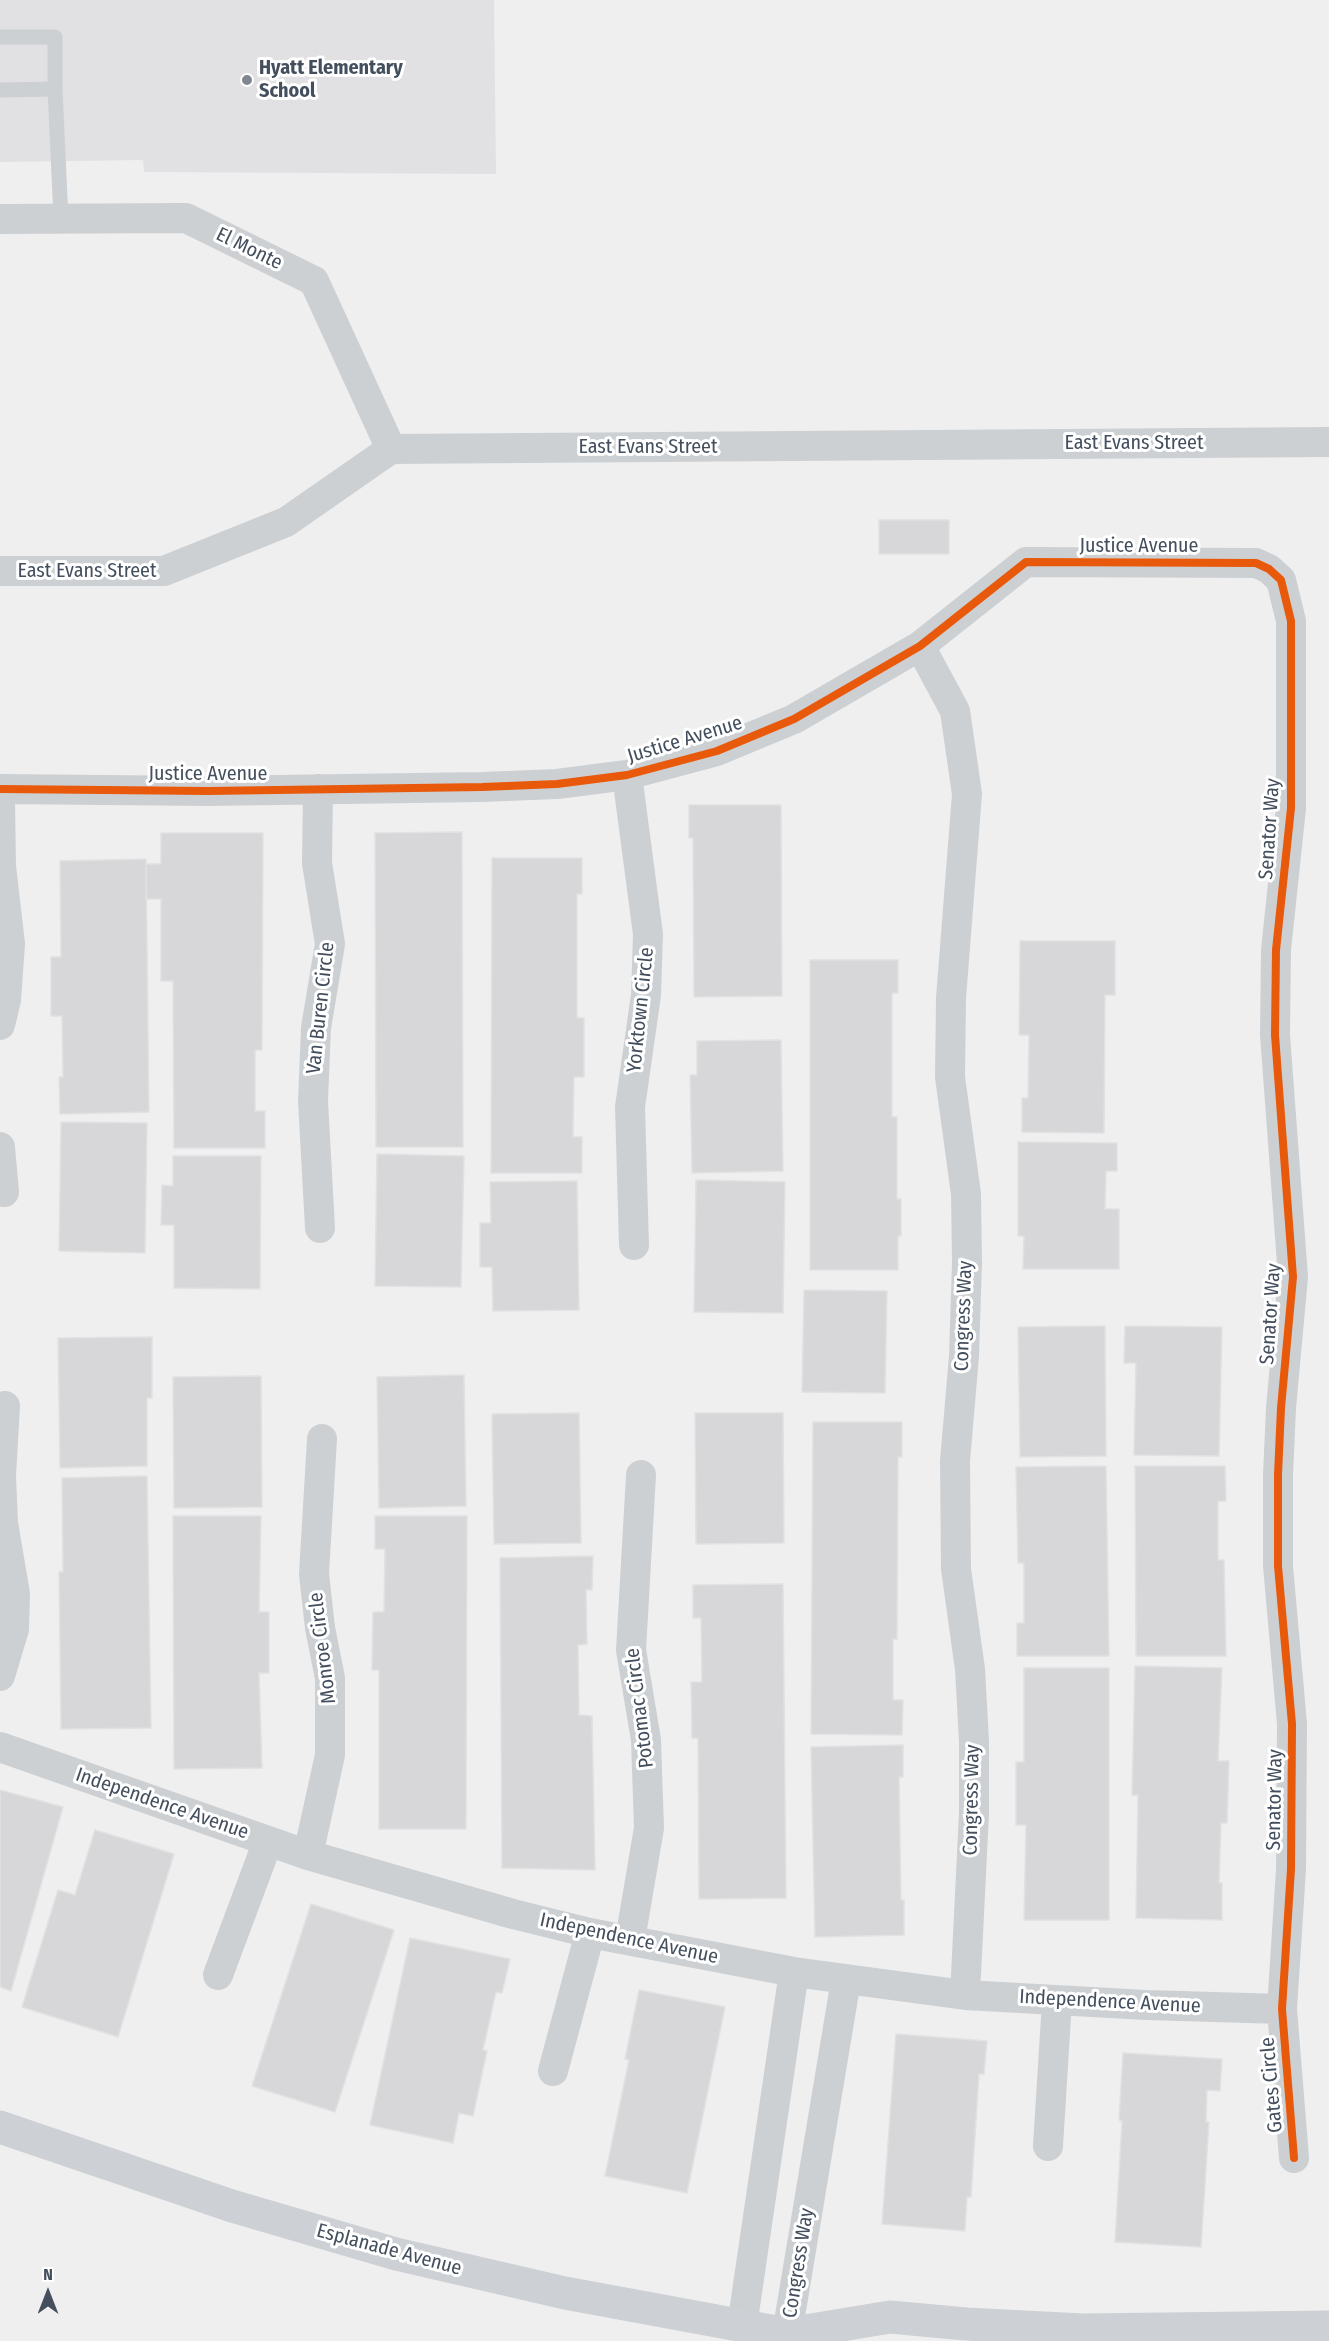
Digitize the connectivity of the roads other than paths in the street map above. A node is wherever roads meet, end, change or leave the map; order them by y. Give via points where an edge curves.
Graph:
1 (0, 37) edge
2 (55, 89) junction
3 (0, 90) edge
4 (0, 219) edge
5 (61, 219) junction
6 (1329, 442) edge
7 (392, 449) junction
8 (0, 571) edge
9 (1291, 621) joint
10 (920, 646) junction
11 (627, 775) junction
12 (0, 789) edge
13 (318, 789) junction
14 (0, 799) edge
15 (0, 1026) edge
16 (0, 1147) edge
17 (4, 1192) dead end
18 (320, 1228) dead end
19 (634, 1245) dead end
20 (5, 1406) dead end
21 (322, 1439) dead end
22 (642, 1474) dead end
23 (0, 1676) edge
24 (0, 1747) edge
25 (268, 1841) junction
26 (308, 1855) junction
27 (590, 1933) junction
28 (630, 1940) junction
29 (794, 1971) junction
30 (218, 1975) dead end
31 (846, 1980) junction
32 (965, 1995) junction
33 (1057, 2001) junction
34 (1282, 2009) junction
35 (553, 2071) dead end
36 (0, 2127) edge
37 (1047, 2146) dead end
38 (1294, 2158) dead end
39 (742, 2326) junction
40 (1329, 2327) edge
41 (795, 2337) edge

1 - 2 lane via 55,37
2 - 3 lane
2 - 5 lane
4 - 5 street, El Monte
5 - 7 street, El Monte via 186,218 314,281
6 - 7 street, East Evans Street
7 - 8 street, East Evans Street via 286,522 164,571
9 - 10 street, Justice Avenue via 1281,580 1256,563 1026,562
9 - 34 street, Senator Way via 1291,808 1276,950 1275,1035 1293,1277 1278,1474 1278,1566 1292,1724 1291,1869
10 - 11 street, Justice Avenue via 794,719 717,751
10 - 32 street, Congress Way via 955,711 967,794 951,998 950,1065 966,1194 964,1356 955,1461 956,1569 974,1741
11 - 13 street, Justice Avenue via 556,784
11 - 19 street, Yorktown Circle via 648,934 646,995 630,1107
12 - 13 street, Justice Avenue
13 - 18 street, Van Buren Circle via 317,863 330,944 316,1028 313,1101
14 - 15 street via 1,866 10,944
16 - 17 street
20 - 23 street via 3,1523 15,1594 14,1629
21 - 26 street, Monroe Circle via 314,1574 330,1678 330,1755
22 - 28 street, Potomac Circle via 631,1650 646,1740 650,1828
24 - 25 street, Independence Avenue
25 - 26 street, Independence Avenue
25 - 30 street
26 - 27 street, Independence Avenue
27 - 28 street, Independence Avenue
27 - 35 street
28 - 29 street, Independence Avenue
29 - 31 street, Independence Avenue
29 - 39 street
31 - 32 street, Independence Avenue
31 - 41 street, Congress Way
32 - 33 street, Independence Avenue
33 - 34 street, Independence Avenue
33 - 37 street
34 - 38 street, Gates Circle
36 - 39 main road, Esplanade Avenue via 232,2206 396,2254 565,2293
39 - 41 main road, Esplanade Avenue
40 - 41 main road, Esplanade Avenue via 1083,2330 890,2317

